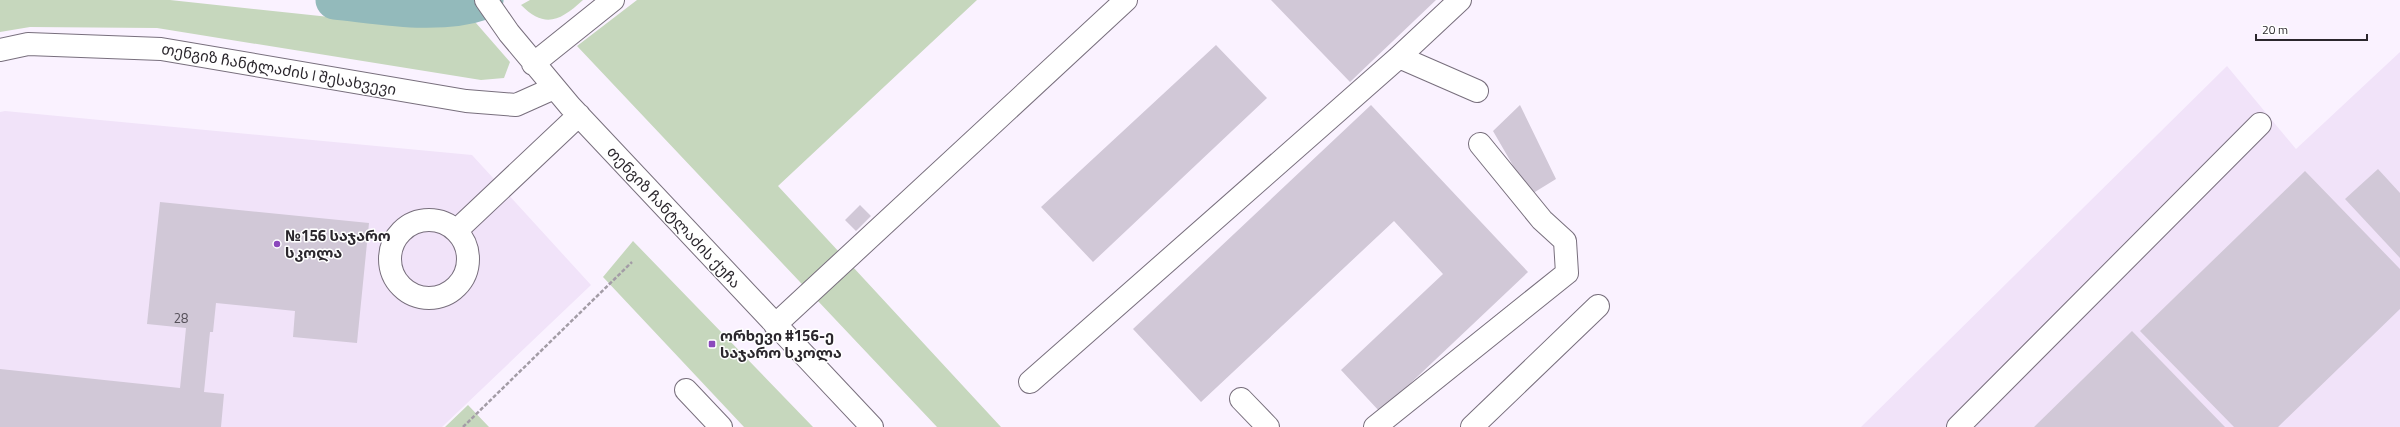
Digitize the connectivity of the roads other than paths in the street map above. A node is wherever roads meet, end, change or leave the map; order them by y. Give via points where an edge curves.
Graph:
1 (486, 0) edge
2 (613, 0) edge
3 (1126, 0) edge
4 (1460, 0) edge
5 (0, 50) edge
6 (1399, 57) junction
7 (533, 64) junction
8 (554, 88) junction
9 (1477, 91) dead end
10 (579, 115) junction
11 (2260, 124) dead end
12 (1480, 144) dead end
13 (456, 231) dead end
14 (1598, 306) dead end
15 (775, 325) junction
16 (1030, 382) dead end
17 (686, 390) dead end
18 (1241, 399) dead end
19 (721, 427) edge
20 (872, 427) edge
21 (1268, 427) edge
22 (1375, 427) edge
23 (1472, 427) edge
24 (1958, 427) edge

1 - 7 street, თენგიზ ჩანტლაძის ქუჩა
2 - 7 street
3 - 15 street
4 - 6 street
5 - 8 street, თენგიზ ჩანტლაძის I შესახვევი via 28,44 162,49 466,102 516,105
6 - 9 street
6 - 16 street
7 - 8 street, თენგიზ ჩანტლაძის ქუჩა
8 - 10 street, თენგიზ ჩანტლაძის ქუჩა
10 - 13 street
10 - 15 street, თენგიზ ჩანტლაძის ქუჩა
11 - 24 street
12 - 22 street via 1542,220 1565,241 1567,273
14 - 23 street
15 - 20 street, თენგიზ ჩანტლაძის ქუჩა
17 - 19 street
18 - 21 street

